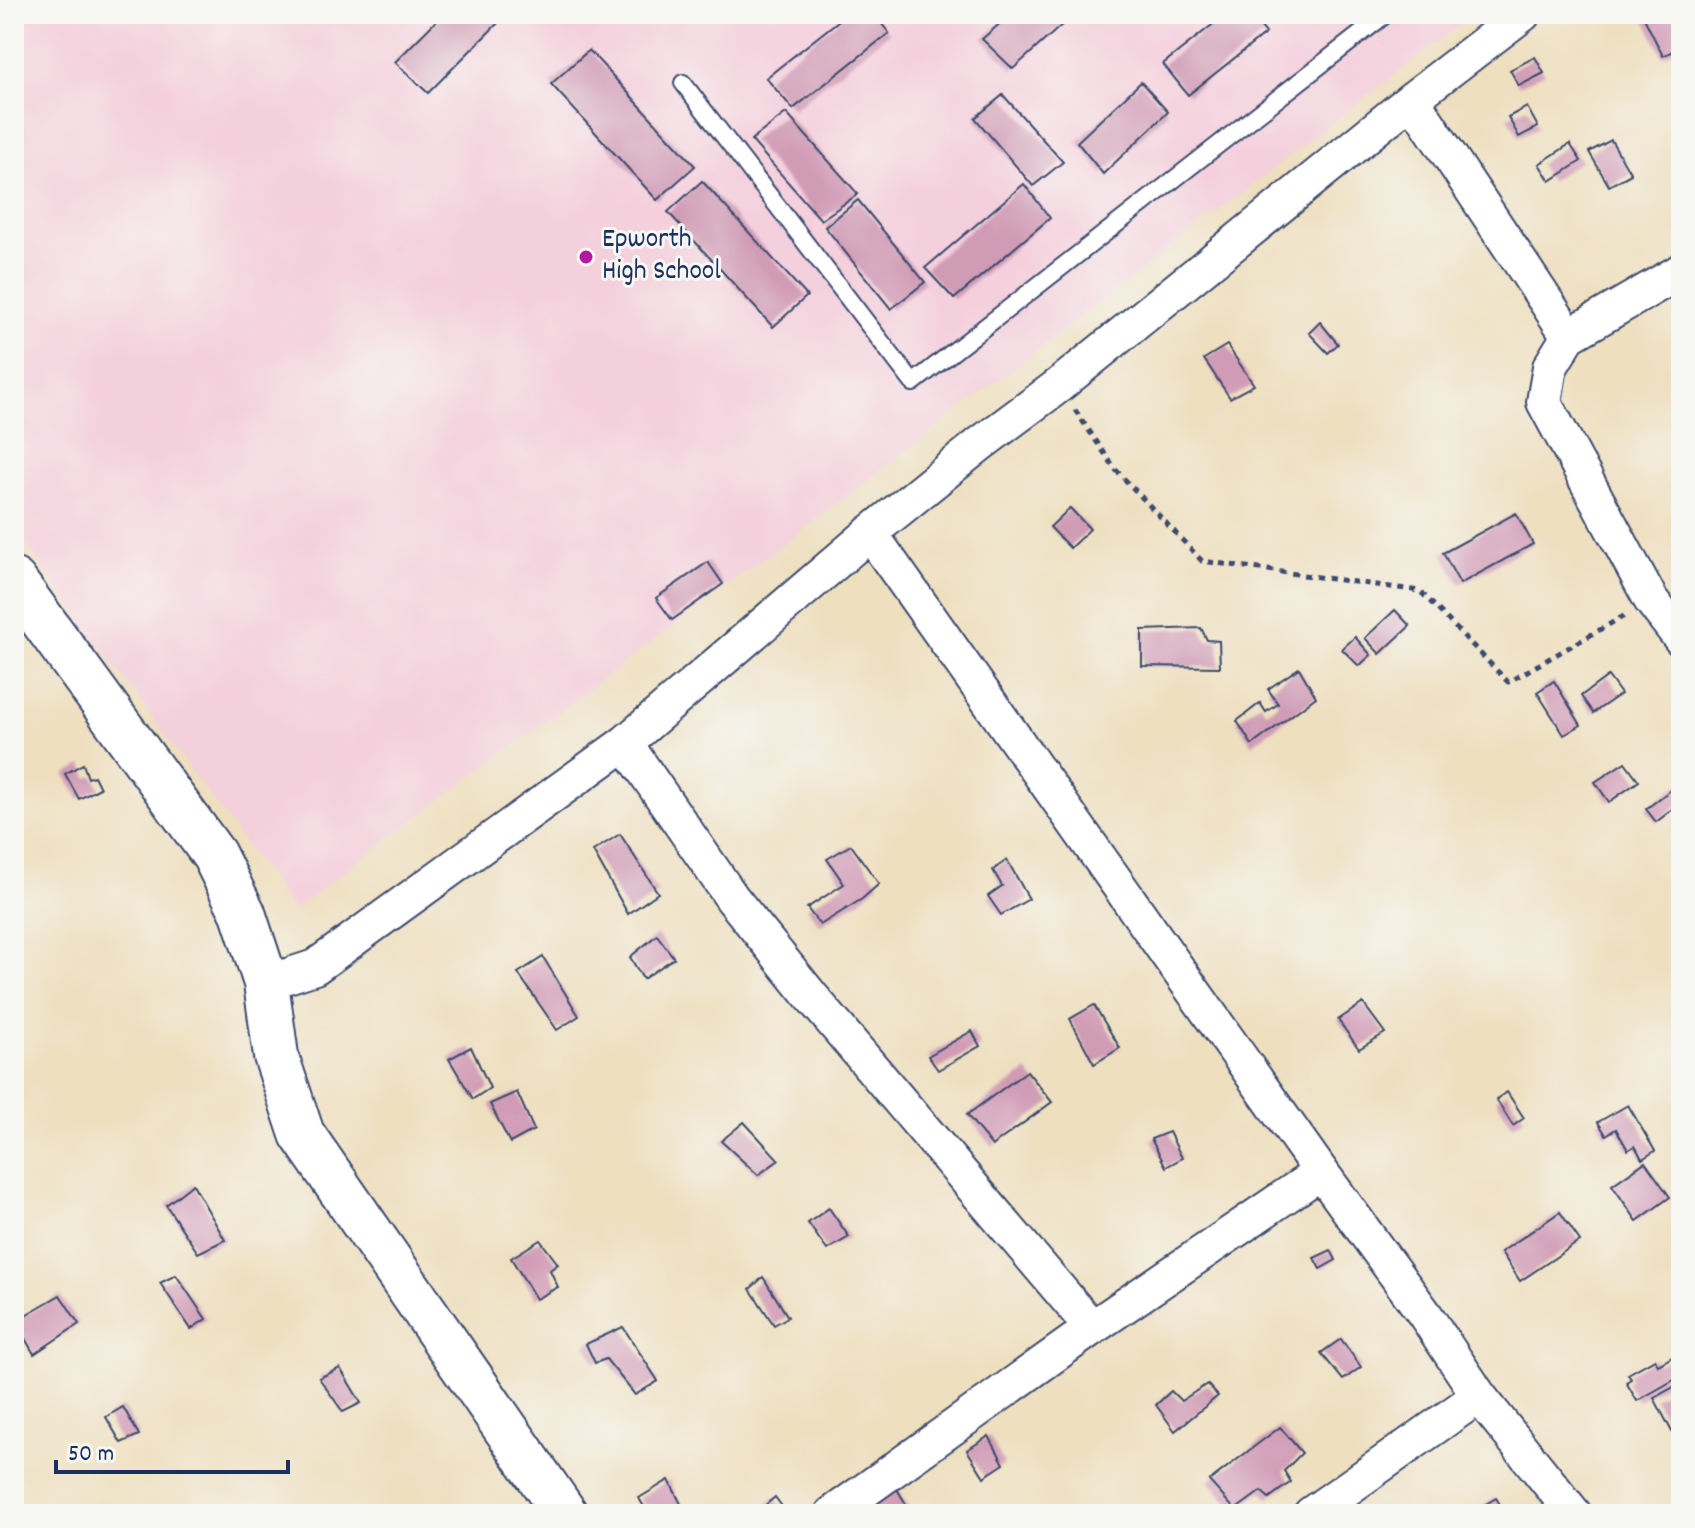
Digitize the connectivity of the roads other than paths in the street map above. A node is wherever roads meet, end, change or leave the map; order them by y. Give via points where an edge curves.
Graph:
1 (1386, 14) edge
2 (1523, 14) edge
3 (683, 83) dead end
4 (1412, 99) junction
5 (1681, 271) edge
6 (1569, 336) junction
7 (870, 533) junction
8 (14, 581) edge
9 (1681, 639) edge
10 (625, 743) junction
11 (266, 983) junction
12 (1321, 1172) junction
13 (1092, 1328) junction
14 (1479, 1396) junction
15 (565, 1514) edge
16 (832, 1514) edge
17 (1311, 1514) edge
18 (1574, 1514) edge

1 - 3 lane via 913,383
2 - 4 street
4 - 6 street
4 - 7 street
5 - 6 street
6 - 9 street via 1550,367 1544,402 1651,600
7 - 10 street
7 - 12 street
8 - 11 street via 214,855 243,913
10 - 11 street via 315,967
10 - 13 street via 742,910
11 - 15 street via 276,1056 302,1134
12 - 13 street
12 - 14 street
13 - 16 street
14 - 17 street
14 - 18 street

